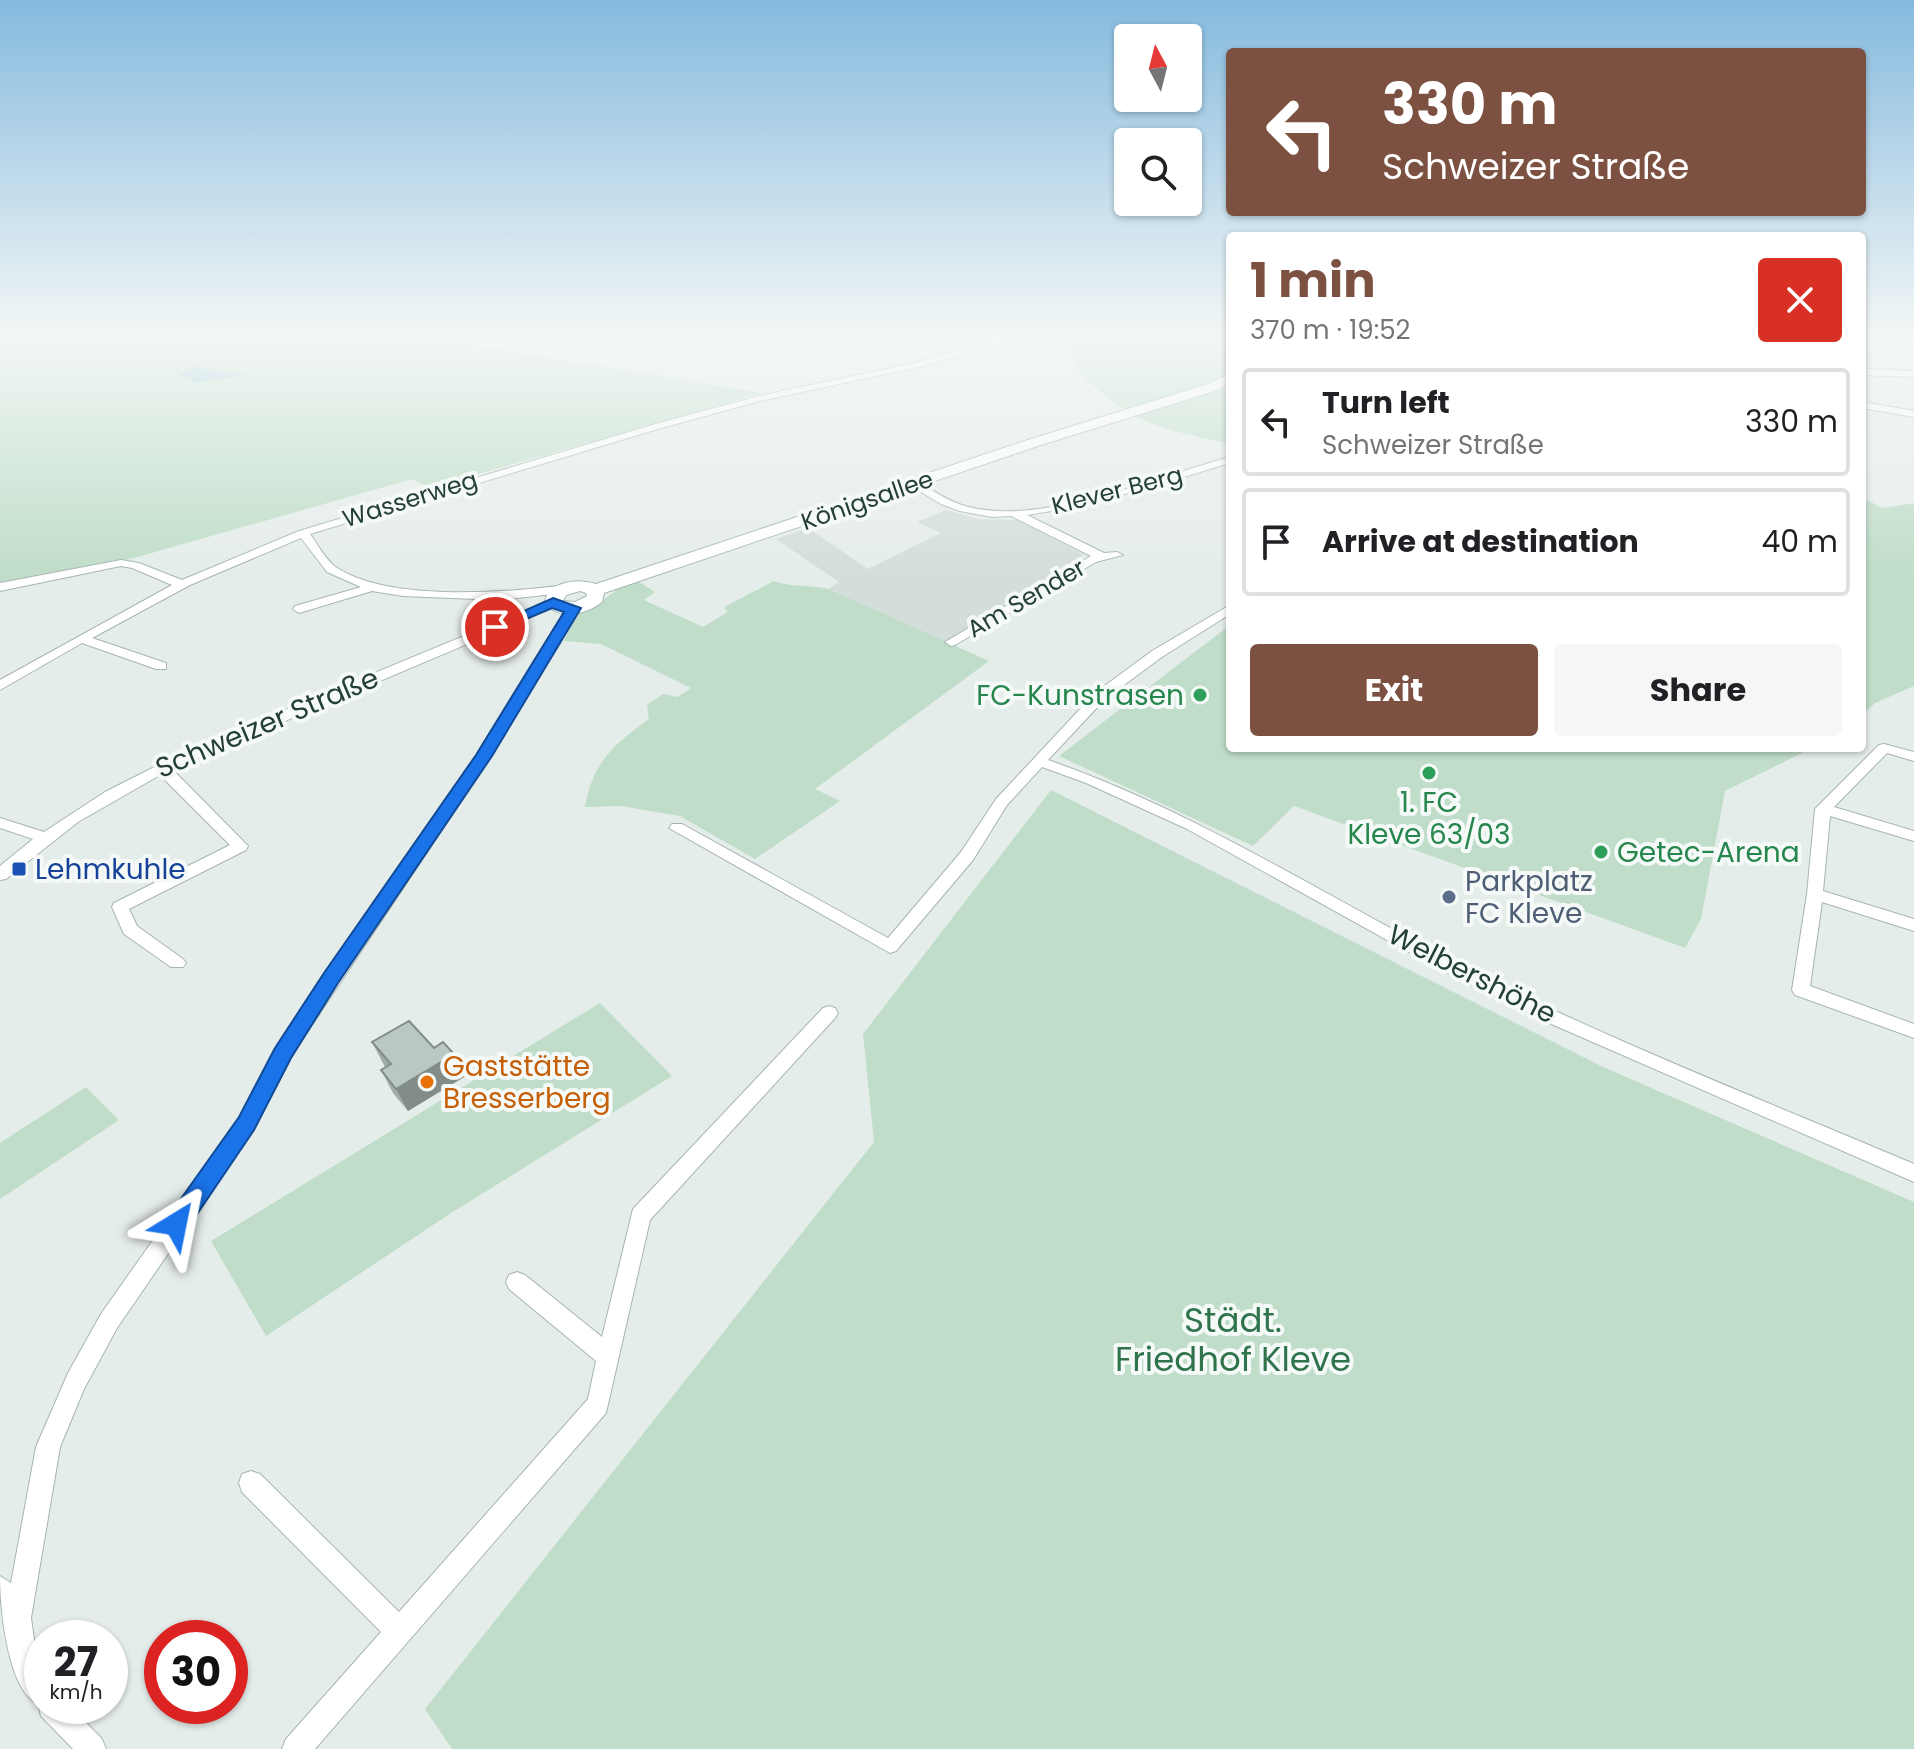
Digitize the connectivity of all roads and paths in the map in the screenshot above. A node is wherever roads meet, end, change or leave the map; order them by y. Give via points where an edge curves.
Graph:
1 (705, 414) edge
2 (1131, 414) edge
3 (1226, 461) edge
4 (915, 484) junction
5 (1012, 512) junction
6 (303, 533) junction
7 (1117, 555) dead end
8 (1102, 557) junction
9 (182, 585) junction
10 (0, 587) edge
11 (372, 587) junction
12 (595, 590) junction
13 (556, 596) junction
14 (574, 608) junction
15 (299, 609) dead end
16 (1226, 611) edge
17 (83, 639) junction
18 (951, 642) dead end
19 (161, 666) dead end
20 (0, 686) edge
21 (1914, 757) edge
22 (1038, 761) junction
23 (162, 768) junction
24 (1823, 809) junction
25 (0, 823) edge
26 (677, 828) dead end
27 (1914, 836) edge
28 (42, 837) junction
29 (0, 875) edge
30 (1815, 894) junction
31 (1914, 925) edge
32 (177, 963) dead end
33 (829, 1013) dead end
34 (1914, 1031) edge
35 (1914, 1173) edge
36 (517, 1282) dead end
37 (608, 1356) junction
38 (251, 1483) dead end
39 (0, 1589) edge
40 (18, 1618) junction
41 (399, 1631) junction
42 (24, 1665) edge
43 (68, 1724) edge
44 (92, 1749) edge
45 (296, 1749) edge

1 - 6 street, Wasserweg
2 - 4 street, Königsallee
3 - 5 street, Klever Berg via 1080,503
4 - 5 street, Klever Berg via 964,510
4 - 12 street, Königsallee
5 - 8 street, Am Sender
6 - 9 street, Wasserweg via 246,553
6 - 11 street via 331,570
7 - 8 street, Am Sender
8 - 18 street, Am Sender
9 - 10 street via 121,563
9 - 17 street, Wasserweg
11 - 13 street
11 - 15 street
12 - 13 street, Königsallee via 576,586
12 - 14 street, Königsallee via 591,603
13 - 14 street via 563,608
13 - 23 street, Schweizer Straße
14 - 40 street, Königsallee via 484,756 283,1053 246,1124 109,1321 48,1447
16 - 22 street via 1100,696
17 - 19 street
17 - 20 street, Wasserweg
21 - 24 street via 1884,748
22 - 26 street via 890,947
22 - 35 street, Welbershöhe via 1167,812 1439,961 1610,1043
23 - 28 street, Schweizer Straße
23 - 32 street via 240,846 120,907 130,930
24 - 27 street
24 - 30 street
25 - 28 street
28 - 29 street, Schweizer Straße
30 - 31 street
30 - 34 street via 1801,990
33 - 37 street via 640,1216
36 - 37 street
37 - 41 street via 598,1405
38 - 41 street
39 - 40 street
40 - 42 street, Königsallee
41 - 45 street
43 - 44 street

